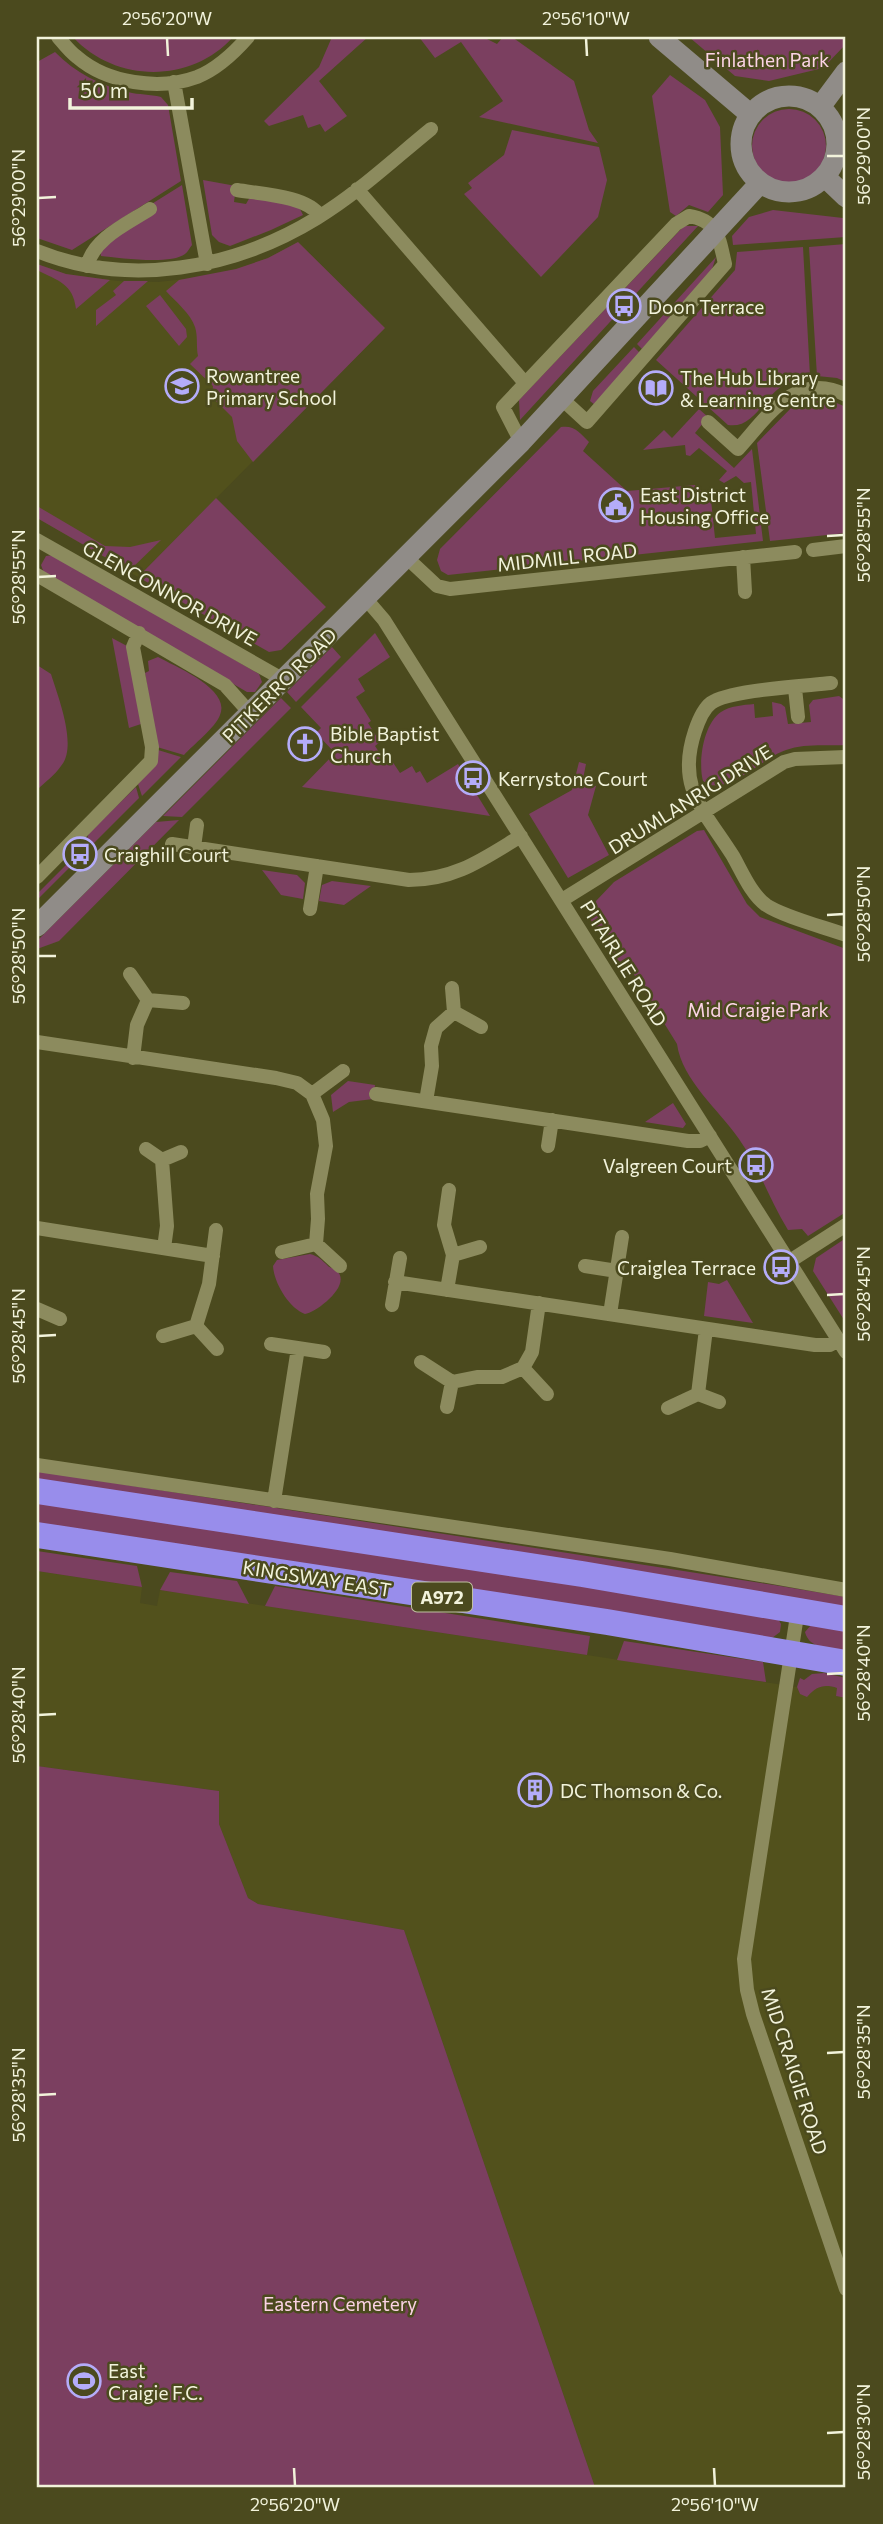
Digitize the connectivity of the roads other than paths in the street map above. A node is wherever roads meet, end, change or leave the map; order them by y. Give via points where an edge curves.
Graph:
1 (58, 37) edge
2 (248, 37) edge
3 (659, 37) edge
4 (846, 72) edge
5 (174, 82) junction
6 (820, 107) junction
7 (751, 115) junction
8 (431, 129) dead end
9 (825, 177) junction
10 (760, 183) junction
11 (357, 188) junction
12 (237, 190) dead end
13 (846, 197) edge
14 (150, 209) dead end
15 (320, 216) junction
16 (717, 231) junction
17 (37, 251) edge
18 (207, 264) junction
19 (87, 266) junction
20 (526, 383) junction
21 (846, 395) edge
22 (562, 399) junction
23 (708, 422) dead end
24 (521, 442) junction
25 (37, 540) edge
26 (846, 546) edge
27 (813, 550) dead end
28 (795, 552) dead end
29 (406, 557) junction
30 (743, 557) junction
31 (37, 575) edge
32 (745, 592) dead end
33 (366, 599) junction
34 (139, 634) junction
35 (284, 680) junction
36 (831, 683) dead end
37 (795, 688) junction
38 (250, 713) junction
39 (799, 717) dead end
40 (846, 757) edge
41 (705, 812) junction
42 (197, 825) dead end
43 (521, 836) junction
44 (172, 844) dead end
45 (194, 847) junction
46 (317, 866) junction
47 (37, 877) edge
48 (562, 900) junction
49 (310, 909) dead end
50 (37, 926) edge
51 (846, 935) edge
52 (130, 974) dead end
53 (452, 988) dead end
54 (148, 1000) junction
55 (183, 1003) dead end
56 (454, 1012) junction
57 (481, 1027) dead end
58 (37, 1042) edge
59 (133, 1058) junction
60 (342, 1071) dead end
61 (312, 1094) junction
62 (376, 1094) dead end
63 (426, 1101) junction
64 (552, 1120) junction
65 (710, 1136) junction
66 (548, 1146) dead end
67 (146, 1149) dead end
68 (181, 1152) dead end
69 (162, 1160) junction
70 (449, 1190) dead end
71 (846, 1225) edge
72 (37, 1228) edge
73 (216, 1230) dead end
74 (622, 1237) dead end
75 (316, 1244) junction
76 (480, 1247) dead end
77 (164, 1248) junction
78 (282, 1252) dead end
79 (453, 1255) junction
80 (213, 1256) junction
81 (400, 1258) dead end
82 (790, 1261) junction
83 (340, 1266) dead end
84 (585, 1266) dead end
85 (617, 1271) junction
86 (396, 1282) junction
87 (447, 1290) junction
88 (539, 1303) junction
89 (392, 1306) dead end
90 (37, 1309) edge
91 (610, 1314) junction
92 (60, 1318) dead end
93 (196, 1326) junction
94 (706, 1329) junction
95 (163, 1336) dead end
96 (271, 1343) dead end
97 (843, 1346) edge
98 (298, 1348) junction
99 (217, 1349) dead end
100 (324, 1352) dead end
101 (421, 1362) dead end
102 (523, 1368) junction
103 (452, 1382) junction
104 (547, 1394) dead end
105 (698, 1394) junction
106 (719, 1402) dead end
107 (447, 1408) dead end
108 (668, 1408) dead end
109 (37, 1465) edge
110 (37, 1491) edge
111 (274, 1501) junction
112 (37, 1535) edge
113 (846, 1590) edge
114 (798, 1609) junction
115 (846, 1619) edge
116 (790, 1652) junction
117 (846, 1663) edge
118 (846, 2289) edge

1 - 5 street via 77,58 99,71 121,79
2 - 5 street via 222,62
3 - 7 street
4 - 6 street
5 - 18 street
6 - 7 street via 803,98 784,96 765,102
6 - 9 street via 838,140 835,160
7 - 10 street via 741,143 743,158
8 - 11 street
9 - 10 street via 801,191 787,192
9 - 13 street
10 - 16 street, PITKERRO ROAD
11 - 15 street
11 - 20 street
12 - 15 street via 300,201
14 - 19 street via 98,244
15 - 18 street via 287,236
16 - 20 street via 702,218 689,216 676,224
16 - 22 street, PITKERRO ROAD
16 - 22 street via 725,264 587,422
17 - 19 street
18 - 19 street via 158,270
20 - 24 street via 503,407
21 - 23 street via 825,389 797,391 782,400 738,449
22 - 24 street, PITKERRO ROAD
24 - 29 street, PITKERRO ROAD
25 - 35 street, GLENCONNOR DRIVE
26 - 27 street
28 - 30 street, MIDMILL ROAD
29 - 30 street, MIDMILL ROAD via 437,586 450,589
29 - 33 street, PITKERRO ROAD
30 - 32 street
31 - 34 street
33 - 35 street, PITKERRO ROAD
33 - 43 street, PITAIRLIE ROAD via 384,620
34 - 38 street via 225,685
34 - 47 street via 133,647 151,761
35 - 38 street, PITKERRO ROAD
36 - 37 street
37 - 39 street
37 - 41 street via 725,696 708,704 698,721 687,771 691,789
38 - 50 street, PITKERRO ROAD
40 - 41 street, DRUMLANRIG DRIVE via 784,762
41 - 48 street, DRUMLANRIG DRIVE
41 - 51 street via 766,905
42 - 45 street
43 - 46 street via 471,866 430,880
43 - 48 street, PITAIRLIE ROAD
44 - 45 street
45 - 46 street
46 - 49 street
48 - 65 street, PITAIRLIE ROAD
52 - 54 street
53 - 56 street
54 - 55 street
54 - 59 street via 137,1026
56 - 57 street
56 - 63 street via 436,1028
58 - 59 street
59 - 61 street via 276,1078 297,1083
60 - 61 street
61 - 75 street via 323,1120 326,1146 317,1194
62 - 63 street
63 - 64 street
64 - 65 street via 688,1141
64 - 66 street
65 - 82 street, PITAIRLIE ROAD
67 - 69 street
68 - 69 street
69 - 77 street
70 - 79 street via 444,1225
71 - 82 street
72 - 77 street
73 - 80 street
74 - 85 street
75 - 78 street
75 - 83 street
76 - 79 street
77 - 80 street
79 - 87 street
80 - 93 street
81 - 86 street
82 - 97 street, PITAIRLIE ROAD
84 - 85 street
85 - 91 street
86 - 87 street
86 - 89 street
87 - 88 street
88 - 91 street
88 - 102 street via 532,1352
90 - 92 street
91 - 94 street
93 - 95 street
93 - 99 street
94 - 97 street
94 - 105 street
96 - 98 street
98 - 100 street
98 - 111 street
101 - 103 street
102 - 103 street via 502,1377
102 - 104 street
103 - 107 street
105 - 106 street
105 - 108 street
109 - 111 street
110 - 114 highway, A972
111 - 113 street via 670,1559
112 - 116 highway, KINGSWAY EAST / A972
114 - 115 highway, A972
114 - 116 street, MID CRAIGIE ROAD
116 - 117 highway, KINGSWAY EAST / A972
116 - 118 street, MID CRAIGIE ROAD via 744,1959 753,2014

